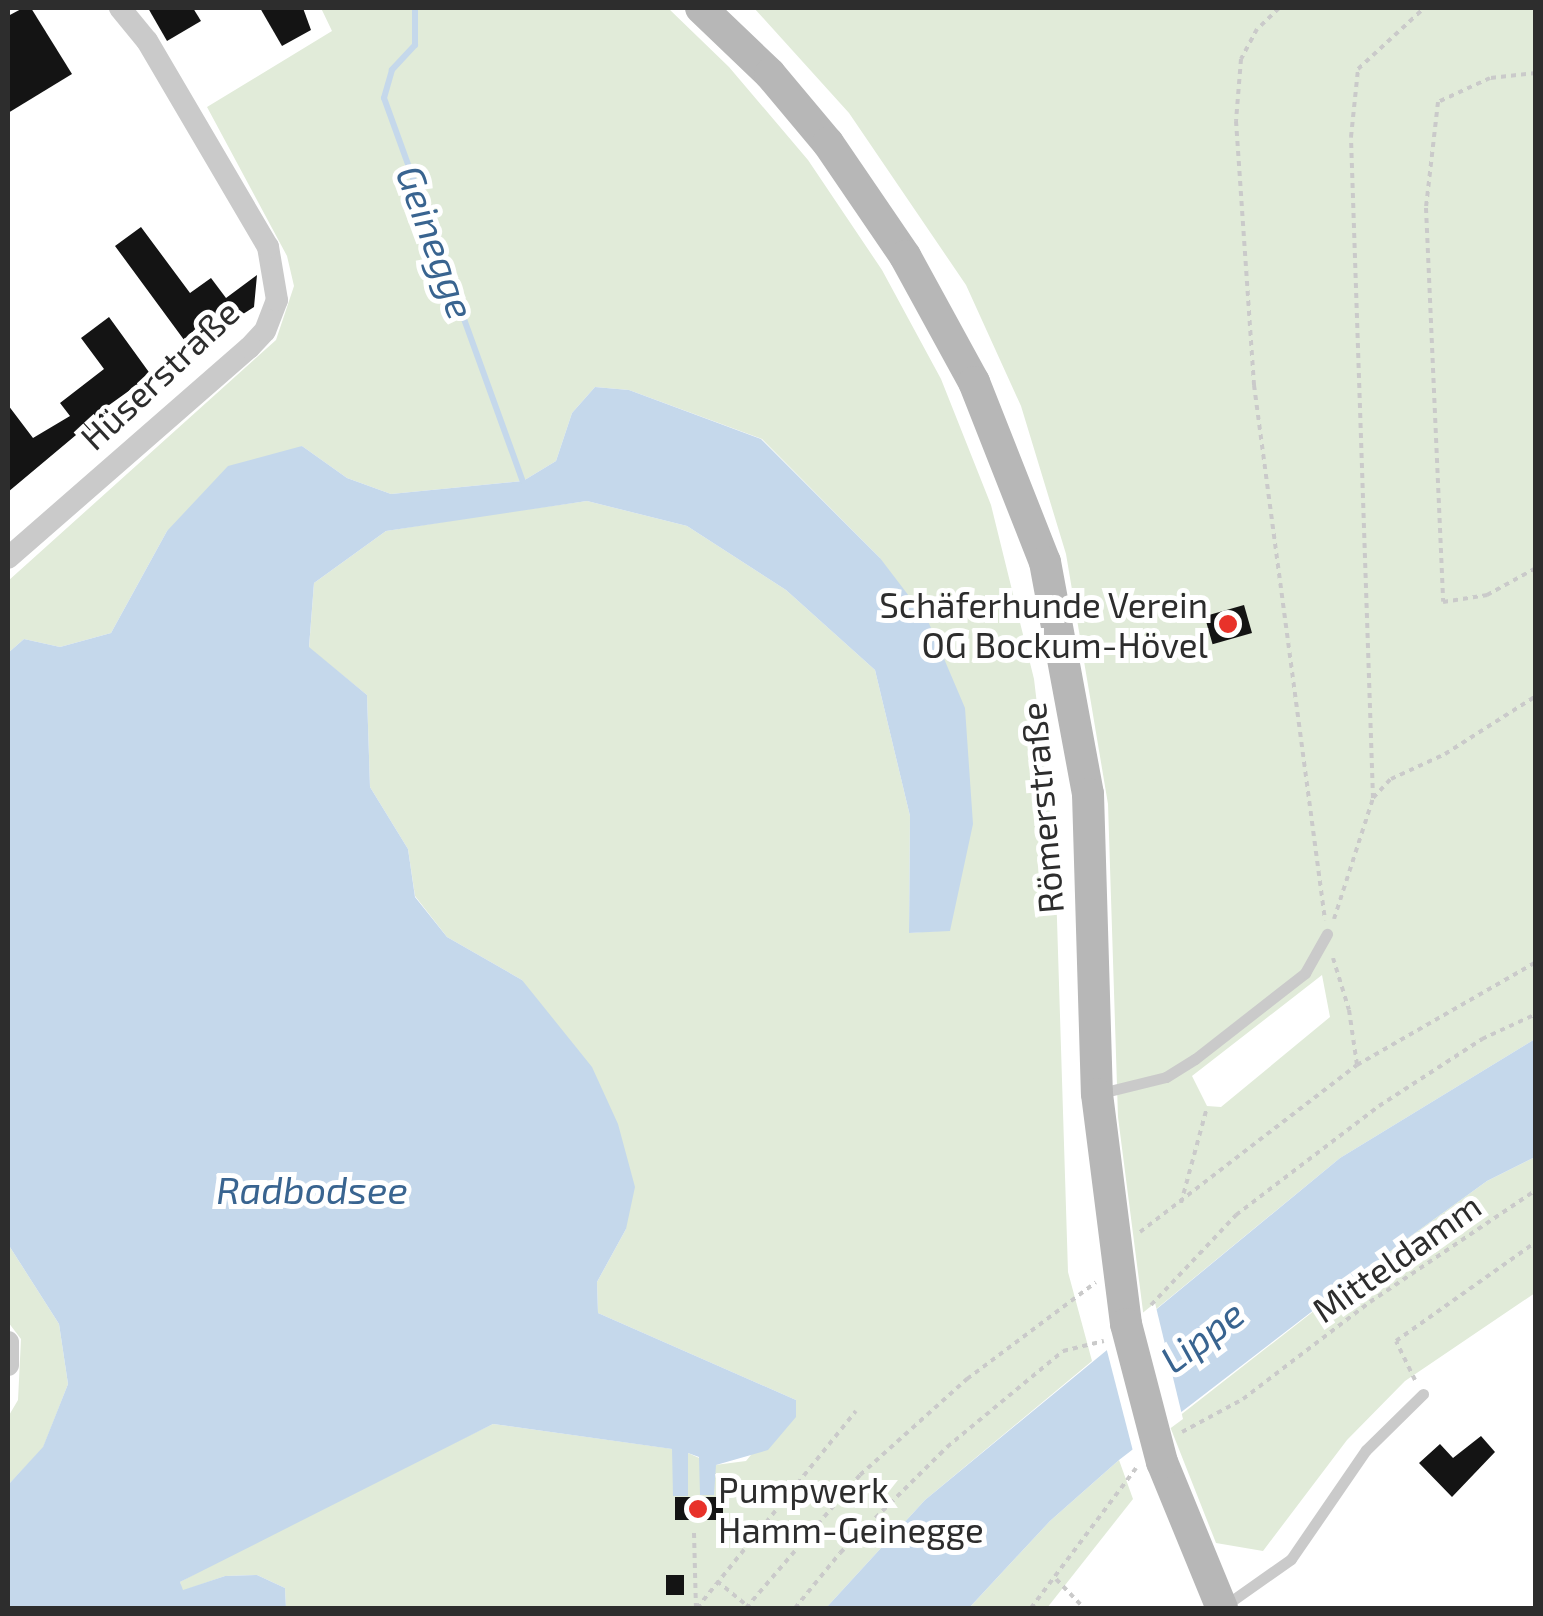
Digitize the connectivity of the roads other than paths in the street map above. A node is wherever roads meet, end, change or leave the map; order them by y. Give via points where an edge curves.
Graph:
1 (120, 8) edge
2 (701, 8) edge
3 (8, 558) edge
4 (1327, 934) road end
5 (1097, 1094) junction
6 (8, 1342) edge
7 (8, 1365) edge
8 (1423, 1394) road end
9 (1222, 1608) edge

1 - 3 street, Hüserstraße via 148,41 268,247 277,300 249,348
2 - 5 main road, Römerstraße via 804,116 905,256 974,382 1024,504 1058,617 1088,794
4 - 5 lane via 1305,973 1196,1059 1166,1077
5 - 9 main road, Römerstraße, bridge via 1115,1259 1114,1334
6 - 7 street
8 - 9 lane via 1366,1450 1291,1559

